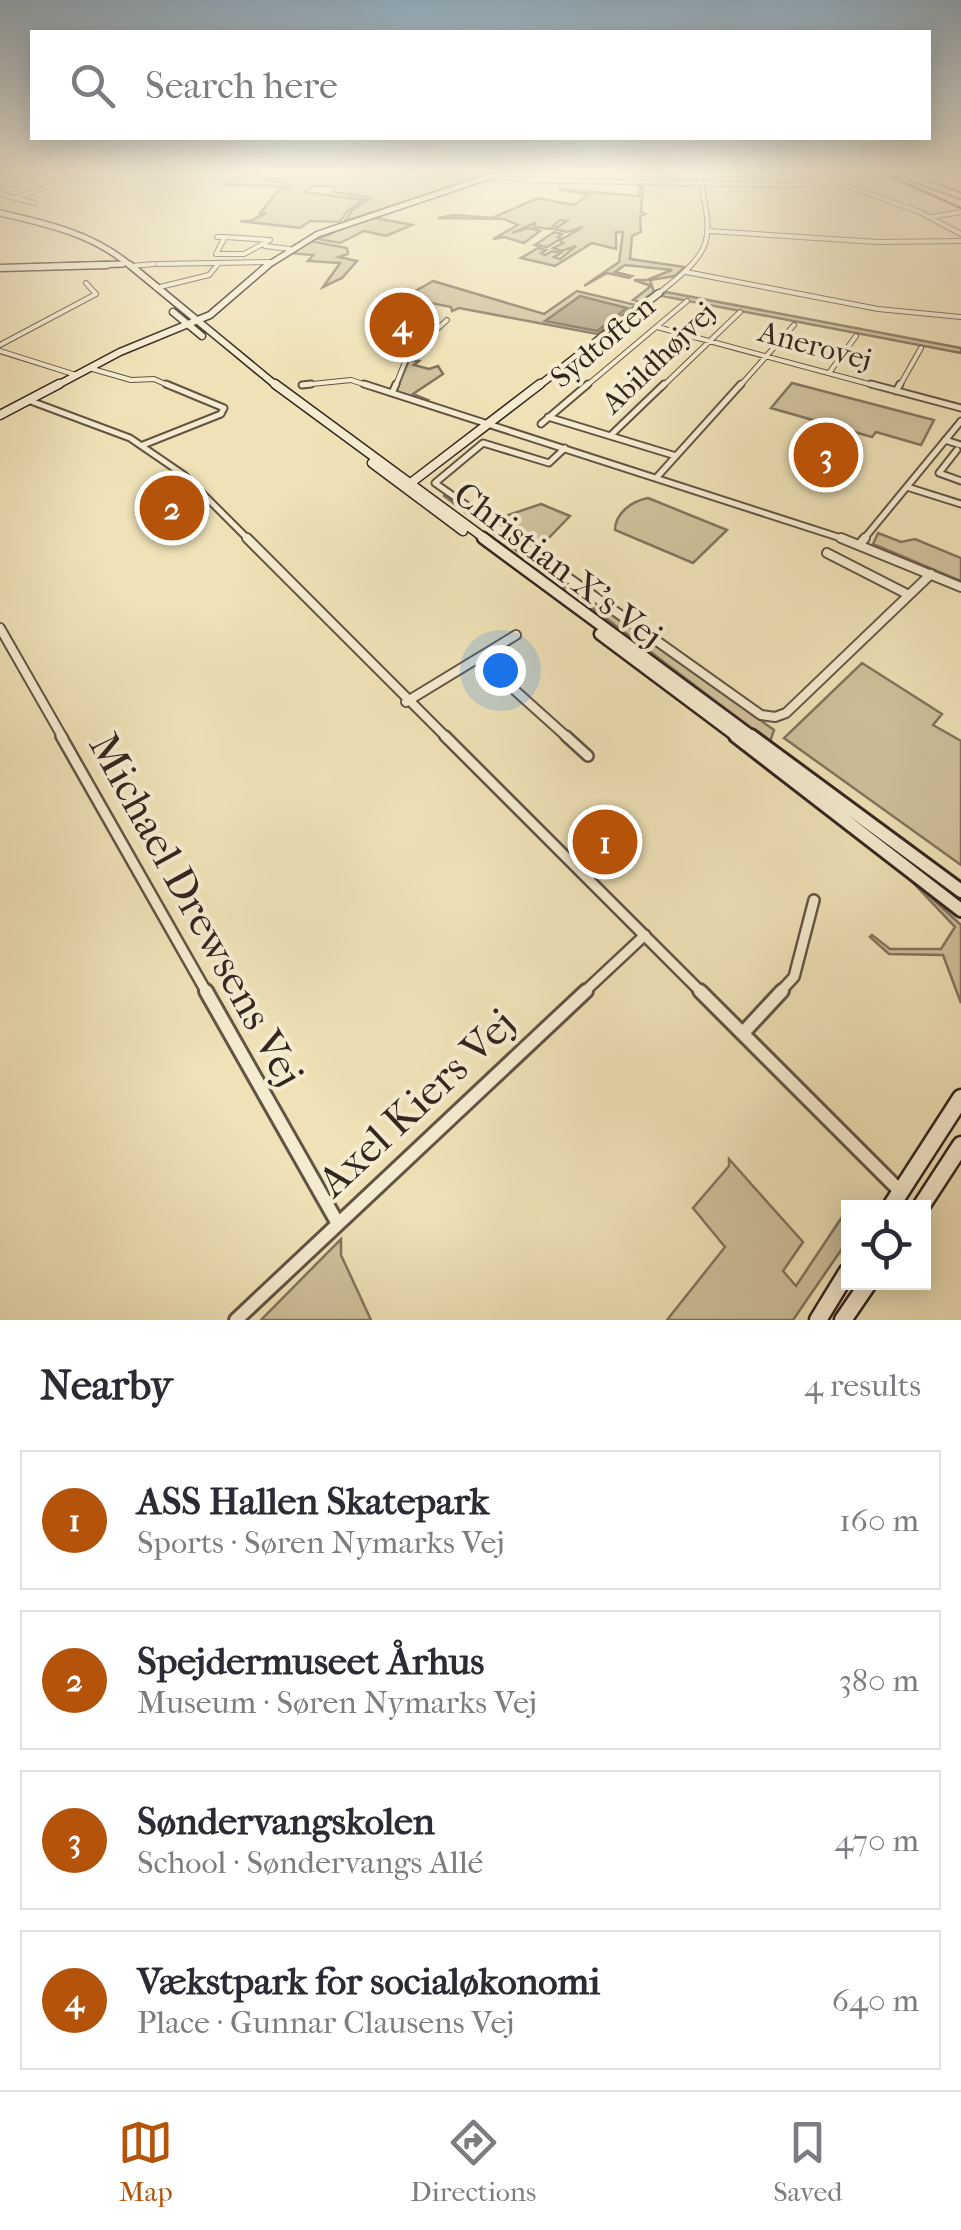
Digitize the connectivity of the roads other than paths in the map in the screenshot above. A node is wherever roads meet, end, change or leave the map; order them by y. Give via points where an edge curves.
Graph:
1 (75, 235) edge
2 (320, 235) edge
3 (710, 235) edge
4 (765, 235) edge
5 (217, 237) dead end
6 (225, 237) junction
7 (961, 241) edge
8 (262, 245) junction
9 (290, 250) junction
10 (271, 262) junction
11 (219, 263) junction
12 (127, 264) junction
13 (0, 268) edge
14 (686, 272) junction
15 (86, 284) dead end
16 (156, 288) junction
17 (659, 293) joint
18 (687, 301) dead end
19 (740, 312) dead end
20 (961, 318) edge
21 (447, 320) dead end
22 (190, 324) junction
23 (794, 325) dead end
24 (657, 327) junction
25 (856, 336) dead end
26 (710, 341) junction
27 (0, 348) edge
28 (921, 348) dead end
29 (767, 356) junction
30 (88, 368) junction
31 (829, 373) junction
32 (76, 375) junction
33 (302, 384) dead end
34 (896, 391) junction
35 (392, 393) junction
36 (28, 400) junction
37 (961, 408) edge
38 (0, 415) edge
39 (548, 418) junction
40 (961, 421) edge
41 (490, 424) junction
42 (541, 424) dead end
43 (610, 436) junction
44 (946, 440) junction
45 (143, 445) junction
46 (565, 448) junction
47 (959, 448) edge
48 (676, 456) junction
49 (657, 477) junction
50 (961, 481) edge
51 (412, 487) junction
52 (907, 487) junction
53 (961, 504) edge
54 (860, 544) junction
55 (827, 553) dead end
56 (931, 574) junction
57 (961, 587) edge
58 (909, 595) junction
59 (0, 628) edge
60 (516, 635) dead end
61 (478, 658) junction
62 (406, 702) junction
63 (588, 756) dead end
64 (961, 892) edge
65 (814, 900) dead end
66 (961, 910) edge
67 (644, 936) junction
68 (743, 1033) junction
69 (961, 1098) edge
70 (961, 1145) edge
71 (901, 1192) junction
72 (896, 1200) edge
73 (910, 1200) edge
74 (924, 1200) edge
75 (337, 1222) junction
76 (841, 1282) edge
77 (864, 1290) edge
78 (236, 1320) edge
79 (818, 1320) edge
80 (843, 1320) edge

1 - 12 main road
2 - 9 main road
3 - 14 street via 708,250
4 - 7 street
5 - 6 street
6 - 8 street via 270,240
6 - 8 street via 216,255 244,256
8 - 9 street
9 - 10 main road
10 - 11 street
10 - 22 main road via 215,312
11 - 12 street
11 - 16 street via 210,275
12 - 13 main road
12 - 16 main road, Christian X's Vej
12 - 22 main road, Christian X's Vej
14 - 17 street
14 - 20 street
15 - 27 street via 96,294
16 - 22 main road, Christian X's Vej
17 - 41 main road
18 - 24 street, Sydtoften
19 - 26 street, Abildhøjvej
21 - 35 street via 407,357
22 - 30 main road
22 - 51 main road, Christian X's Vej
22 - 51 main road, Christian X's Vej
23 - 29 street
24 - 26 street, Anerovej
24 - 39 street, Sydtoften
25 - 31 street
26 - 29 street, Anerovej
26 - 43 street, Abildhøjvej
27 - 32 street
28 - 34 street
29 - 31 street, Anerovej
29 - 48 street
30 - 32 main road
30 - 45 street via 154,379 224,408
31 - 34 street, Anerovej
32 - 36 main road
33 - 35 street via 348,380
34 - 37 street, Anerovej
35 - 41 street
36 - 38 main road
36 - 45 street
39 - 42 street, Sydtoften
39 - 43 street, Sydtoften
40 - 44 street
41 - 46 street
41 - 51 main road
43 - 48 street, Sydtoften
44 - 47 street
44 - 52 street
45 - 62 street via 187,479
46 - 49 street
46 - 58 street via 549,463 483,443 435,483 760,715 786,713
47 - 50 street via 939,473
48 - 49 street
49 - 54 street
51 - 64 main road, Christian X's Vej
51 - 66 main road, Christian X's Vej
52 - 53 street
52 - 54 street
54 - 56 street
55 - 58 street
56 - 57 street
56 - 58 street
59 - 75 street, Michael Drewsens Vej
60 - 61 street
61 - 62 street
61 - 63 street
62 - 67 street
65 - 68 street via 794,976
67 - 68 street
67 - 75 street, Axel Kiers Vej
68 - 71 street
69 - 71 main road
70 - 74 main road
71 - 72 main road
71 - 73 main road
75 - 78 street, Axel Kiers Vej
76 - 79 main road
77 - 80 main road

